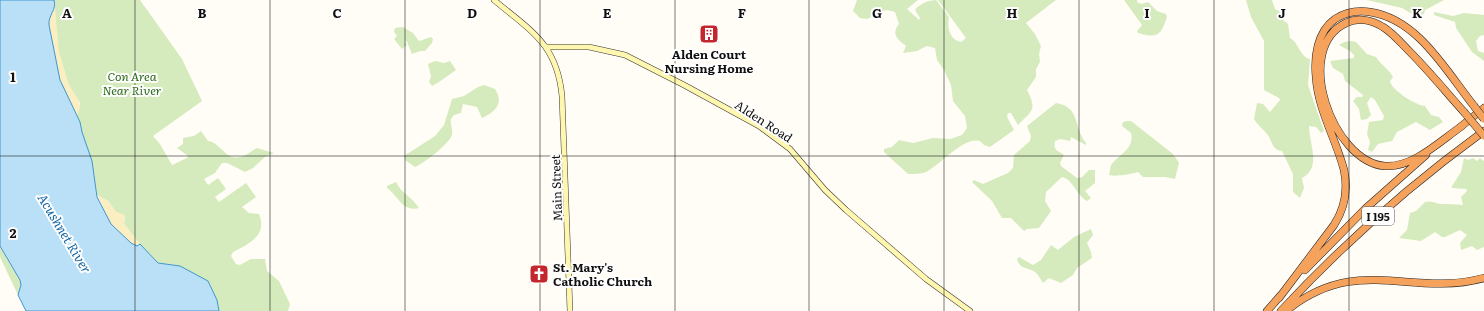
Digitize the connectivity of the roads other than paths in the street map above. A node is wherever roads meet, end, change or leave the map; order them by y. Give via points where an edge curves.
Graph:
1 (494, 0) edge
2 (547, 47) junction
3 (1484, 108) edge
4 (1484, 119) edge
5 (1462, 126) junction
6 (1484, 131) edge
7 (1484, 136) edge
8 (1484, 278) edge
9 (1279, 298) junction
10 (570, 311) edge
11 (970, 311) edge
12 (1267, 311) edge
13 (1281, 311) edge
14 (1286, 311) edge

1 - 2 main road
2 - 10 main road, Main Street via 556,64 562,96
2 - 11 main road, Alden Road via 589,47 625,55 759,126 790,149 846,210 941,291
3 - 5 highway, I 195
4 - 9 highway, bridge via 1424,42 1401,23 1380,14 1363,11 1348,13 1332,22 1318,45 1316,77 1321,106 1344,170 1344,204 1338,220
5 - 7 highway, bridge via 1403,163 1386,166 1365,159 1342,137 1328,109 1321,67 1328,41 1337,29 1348,21 1362,19 1379,25 1400,42
5 - 9 highway, I 195 via 1370,204
6 - 13 highway, I 195 via 1378,216 1324,266
8 - 14 highway via 1446,285 1377,279 1354,280 1320,290
9 - 12 highway, I 195

